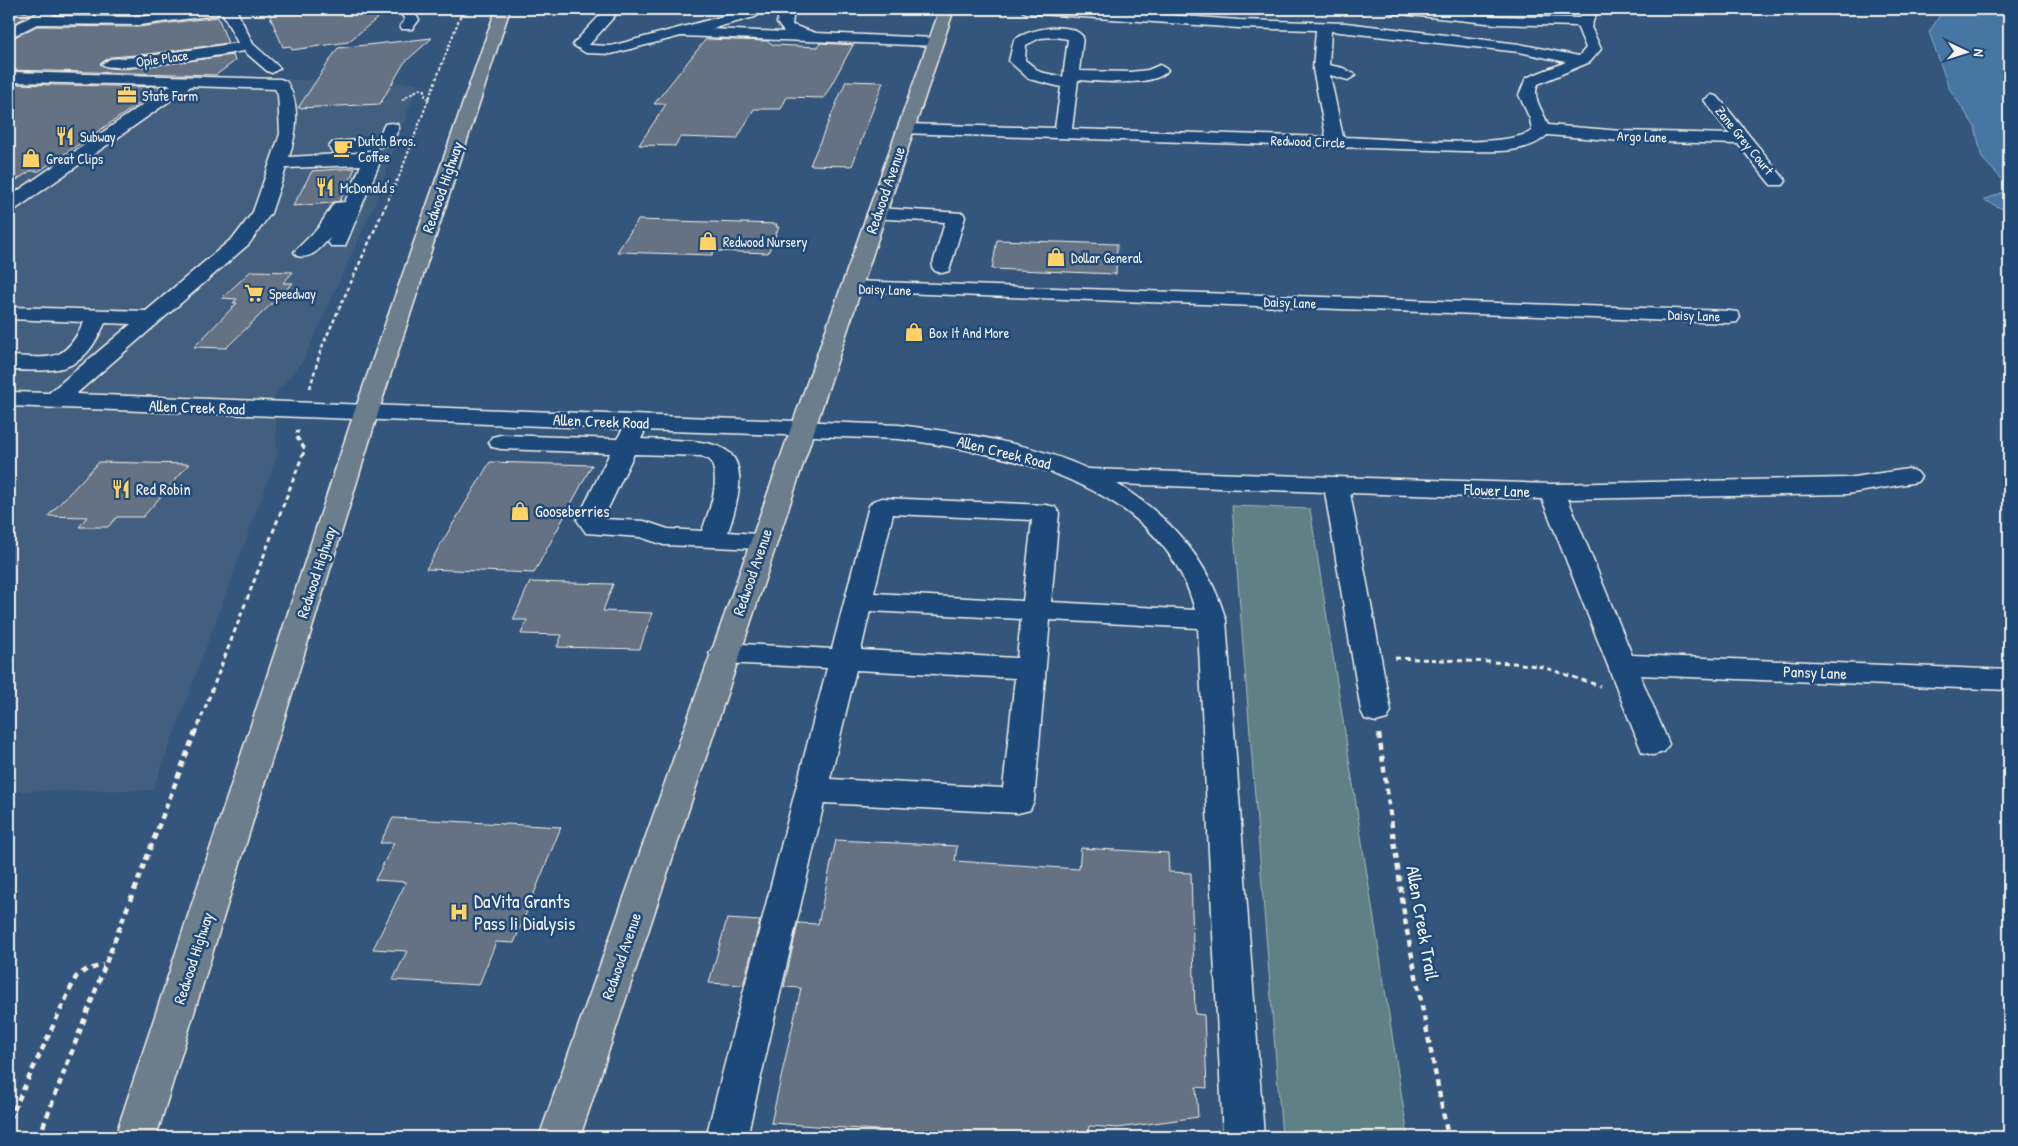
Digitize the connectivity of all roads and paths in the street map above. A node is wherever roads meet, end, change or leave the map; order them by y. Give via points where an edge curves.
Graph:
1 (56, 9) edge
2 (229, 9) edge
3 (405, 9) edge
4 (463, 9) edge
5 (503, 9) edge
6 (760, 9) edge
7 (788, 9) edge
8 (948, 9) edge
9 (1026, 9) edge
10 (1391, 9) edge
11 (1494, 9) edge
12 (612, 11) dead end
13 (1431, 11) edge
14 (697, 12) dead end
15 (1365, 15) dead end
16 (35, 20) junction
17 (1512, 20) junction
18 (407, 26) dead end
19 (1324, 26) junction
20 (1353, 28) junction
21 (679, 32) junction
22 (9, 34) edge
23 (812, 36) junction
24 (936, 42) junction
25 (248, 46) junction
26 (1074, 58) junction
27 (1093, 58) dead end
28 (1581, 61) junction
29 (94, 63) dead end
30 (1155, 65) dead end
31 (272, 68) dead end
32 (9, 77) edge
33 (1322, 77) junction
34 (1071, 78) junction
35 (1348, 78) dead end
36 (188, 81) junction
37 (402, 100) dead end
38 (429, 100) junction
39 (1712, 100) dead end
40 (391, 128) dead end
41 (1540, 129) junction
42 (906, 130) junction
43 (1063, 134) junction
44 (1744, 139) junction
45 (1336, 142) junction
46 (282, 157) junction
47 (367, 171) junction
48 (1777, 181) dead end
49 (9, 205) edge
50 (876, 214) junction
51 (338, 242) dead end
52 (304, 252) dead end
53 (942, 267) dead end
54 (851, 287) junction
55 (9, 313) edge
56 (98, 316) junction
57 (1729, 317) dead end
58 (150, 318) junction
59 (9, 363) edge
60 (9, 400) edge
61 (54, 401) junction
62 (304, 411) junction
63 (366, 413) junction
64 (637, 422) junction
65 (801, 429) junction
66 (501, 442) dead end
67 (625, 447) junction
68 (1085, 476) junction
69 (1908, 477) dead end
70 (1336, 484) junction
71 (1552, 492) junction
72 (712, 539) junction
73 (762, 541) junction
74 (858, 601) junction
75 (1037, 611) junction
76 (1212, 620) junction
77 (724, 653) junction
78 (1366, 657) junction
79 (844, 659) junction
80 (1621, 664) junction
81 (1030, 669) junction
82 (2009, 680) edge
83 (1631, 691) junction
84 (1376, 712) joint
85 (1653, 744) dead end
86 (811, 790) junction
87 (104, 965) junction
88 (9, 1120) edge
89 (38, 1137) edge
90 (135, 1137) edge
91 (559, 1137) edge
92 (726, 1137) edge
93 (1244, 1137) edge
94 (1448, 1137) edge

1 - 16 street
2 - 16 street via 139,21
2 - 25 street
3 - 18 street via 412,20
4 - 38 path
5 - 63 main road, Redwood Highway
6 - 21 street
7 - 23 street via 784,23 787,28
8 - 24 main road, Redwood Avenue
9 - 19 street via 1239,24
10 - 13 street
11 - 17 street via 1505,11
12 - 21 street via 580,45 598,51 612,50
13 - 17 street
14 - 21 street
15 - 20 street
16 - 22 street
17 - 28 street via 1586,18 1583,28 1594,49
19 - 20 street
19 - 33 street
20 - 28 street via 1501,54 1555,54
21 - 23 street
23 - 24 street
24 - 42 main road, Redwood Avenue
25 - 29 street, Opie Place via 122,64
25 - 31 street
26 - 27 street
26 - 34 street
26 - 34 street via 1076,37 1071,35 1039,34 1019,43 1017,61 1032,76 1042,80
28 - 41 street via 1543,75 1526,88
30 - 34 street via 1155,74
32 - 36 street
33 - 35 street via 1334,85
33 - 45 street
34 - 43 street
36 - 46 street via 280,84 286,94 288,134
36 - 49 street
37 - 38 path via 419,89 425,90
38 - 62 path via 321,350
39 - 44 street, Zane Grey Court
40 - 46 street via 385,140 369,145
41 - 44 street, Argo Lane via 1622,136
41 - 45 street, Redwood Circle via 1540,133 1528,140 1493,146
42 - 43 street, Redwood Circle
42 - 50 main road, Redwood Avenue
43 - 45 street, Redwood Circle
44 - 48 street, Zane Grey Court
46 - 47 street via 357,158 371,162
46 - 58 street via 262,213 242,240
47 - 51 street
47 - 52 street via 353,181 325,232
50 - 53 street via 956,217
50 - 54 main road, Redwood Avenue
54 - 57 street, Daisy Lane
54 - 65 main road, Redwood Avenue
55 - 56 street
56 - 58 street
56 - 59 street via 78,352 67,360 42,364
58 - 61 street
60 - 61 street, Allen Creek Road
61 - 62 street, Allen Creek Road
62 - 63 street, Allen Creek Road
62 - 87 path via 296,436 305,449
63 - 64 street, Allen Creek Road
63 - 90 main road, Redwood Highway
64 - 65 street, Allen Creek Road
64 - 67 street
65 - 68 street, Allen Creek Road via 899,432 966,441 1012,451
65 - 73 main road, Redwood Avenue
66 - 67 street
67 - 72 street via 704,449 718,454 723,461 727,492
67 - 72 street via 590,520 595,527 644,528 664,537
68 - 70 street, Flower Lane
68 - 76 street, Allen Creek Road via 1112,490 1168,536 1206,595
69 - 71 street, Flower Lane via 1847,486
70 - 71 street, Flower Lane
70 - 78 street
71 - 80 street
72 - 73 street
73 - 77 main road, Redwood Avenue
74 - 75 street
74 - 75 street via 882,506 1046,513
74 - 79 street
75 - 76 street
75 - 81 street
76 - 93 street, Allen Creek Road
77 - 79 street
77 - 91 main road, Redwood Avenue
78 - 83 path via 1514,663 1543,667 1598,686
78 - 84 street
79 - 81 street
79 - 86 street
80 - 82 street, Pansy Lane
80 - 83 street
81 - 86 street via 1018,801
83 - 85 street
84 - 94 path, Allen Creek Trail via 1406,926
86 - 92 street
87 - 88 path via 76,977
87 - 89 path

